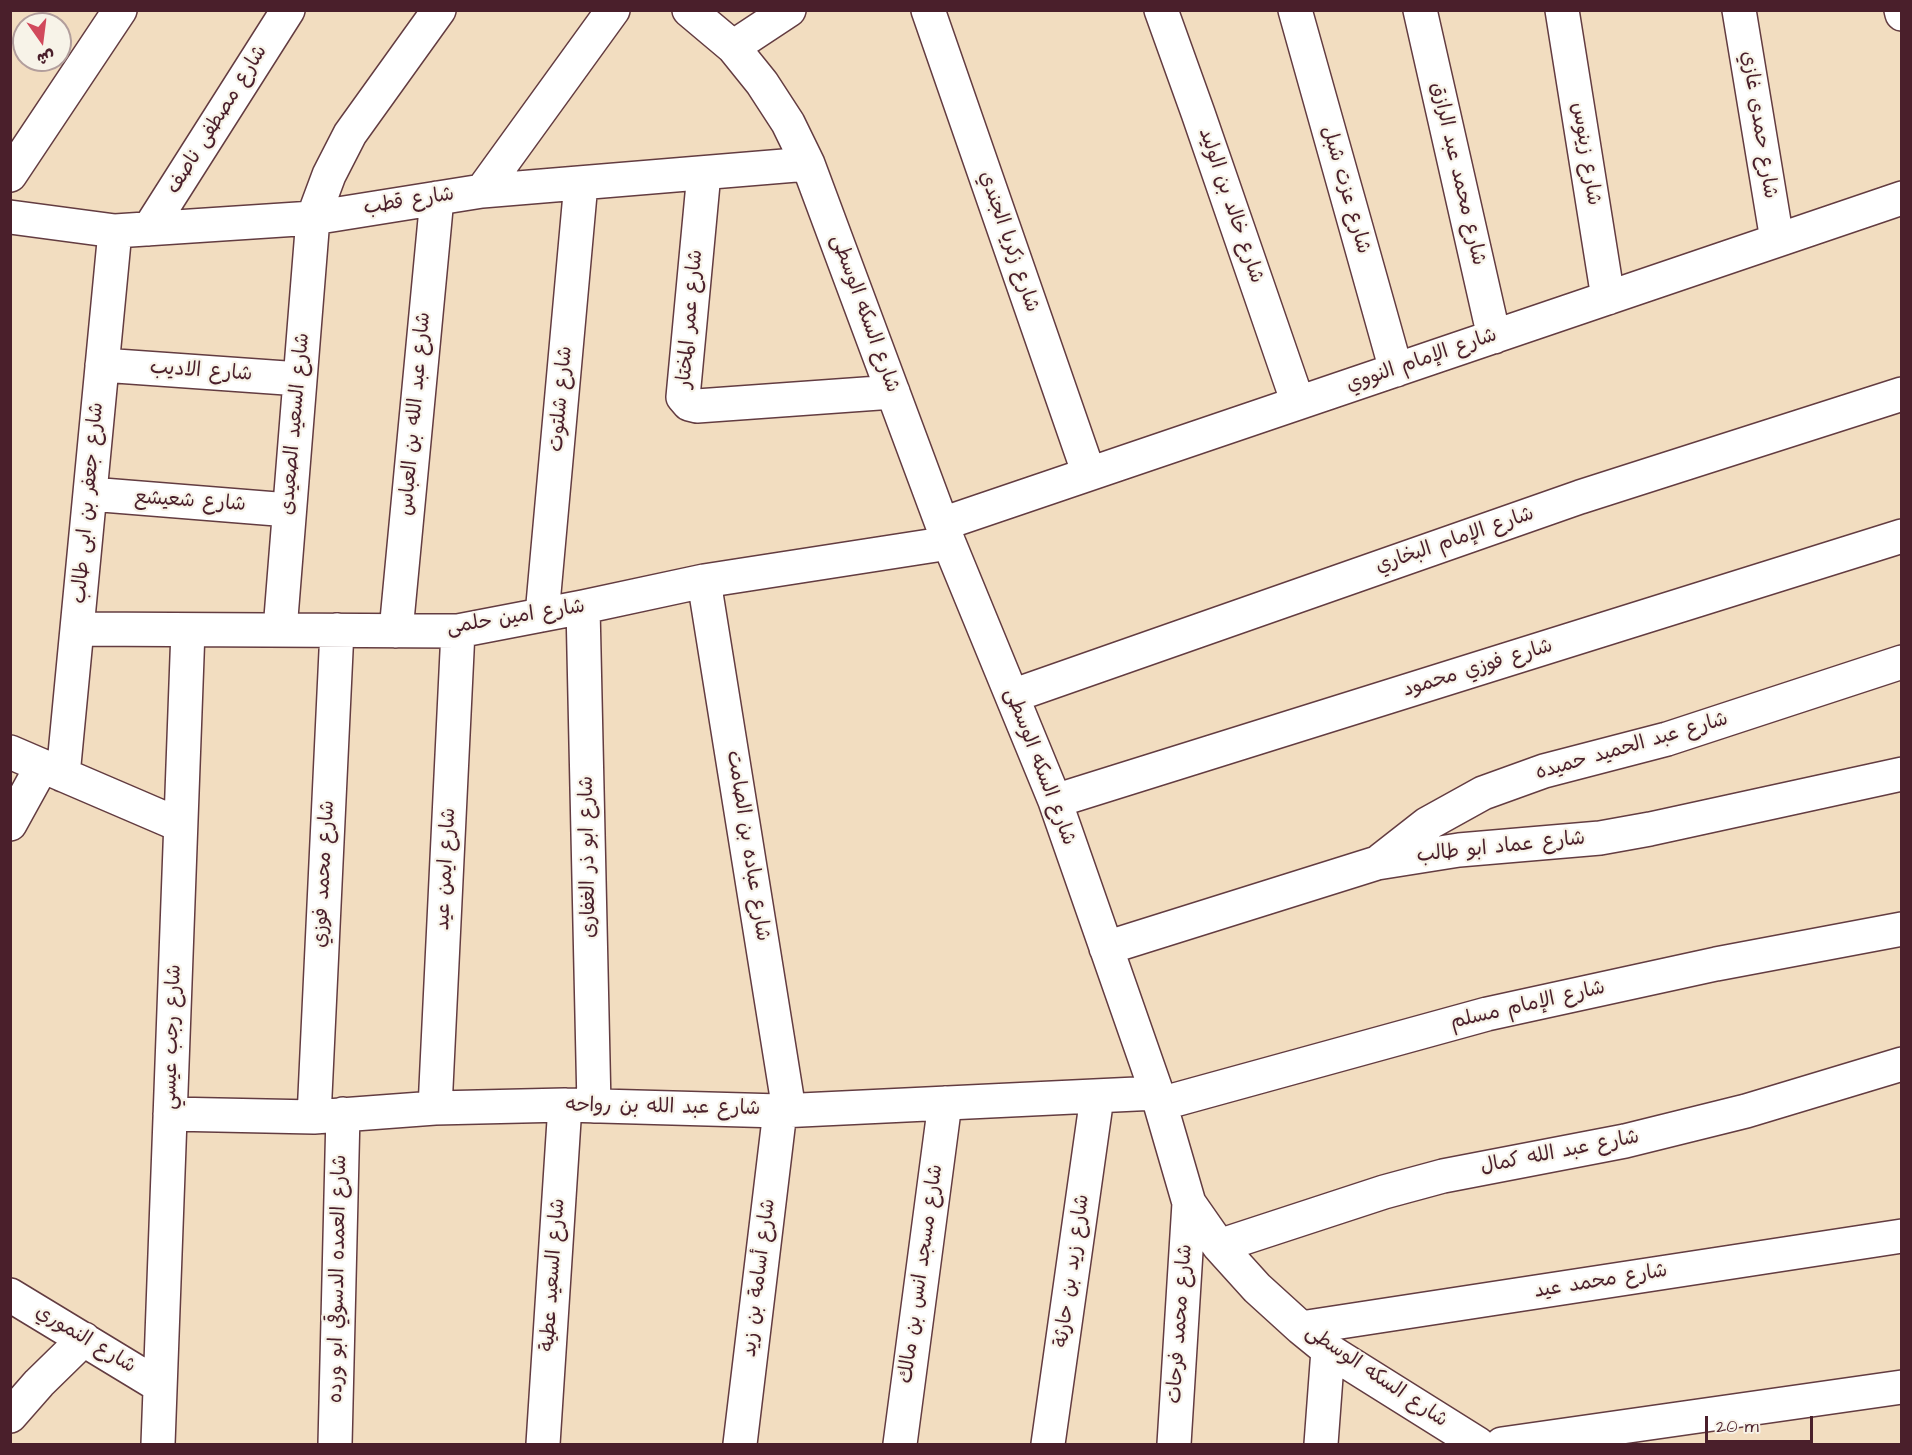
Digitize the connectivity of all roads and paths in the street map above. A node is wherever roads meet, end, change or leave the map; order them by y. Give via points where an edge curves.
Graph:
1 (120, 10) edge
2 (288, 10) edge
3 (439, 10) edge
4 (614, 10) edge
5 (689, 10) edge
6 (789, 10) edge
7 (928, 10) edge
8 (1161, 10) edge
9 (1294, 10) edge
10 (1420, 10) edge
11 (1562, 10) edge
12 (1739, 10) edge
13 (733, 47) junction
14 (808, 164) junction
15 (704, 173) junction
16 (10, 175) edge
17 (582, 183) junction
18 (482, 191) junction
19 (437, 198) junction
20 (1902, 198) edge
21 (10, 217) edge
22 (313, 218) junction
23 (149, 229) junction
24 (115, 231) junction
25 (1777, 240) junction
26 (1608, 298) junction
27 (1494, 337) junction
28 (102, 365) junction
29 (1396, 370) junction
30 (300, 379) junction
31 (892, 392) junction
32 (1902, 394) edge
33 (1298, 403) junction
34 (1089, 474) junction
35 (90, 494) junction
36 (289, 510) junction
37 (945, 533) junction
38 (1902, 536) edge
39 (704, 581) junction
40 (583, 607) junction
41 (542, 615) junction
42 (77, 629) junction
43 (188, 630) junction
44 (280, 630) junction
45 (337, 630) junction
46 (396, 631) junction
47 (458, 631) junction
48 (1902, 662) edge
49 (1012, 696) junction
50 (10, 753) edge
51 (52, 770) junction
52 (1902, 774) edge
53 (1055, 801) junction
54 (10, 824) edge
55 (180, 825) junction
56 (1377, 863) junction
57 (1902, 928) edge
58 (1106, 948) junction
59 (1902, 1064) edge
60 (1097, 1096) junction
61 (1158, 1099) junction
62 (945, 1103) junction
63 (580, 1106) junction
64 (435, 1108) junction
65 (785, 1111) junction
66 (170, 1114) junction
67 (328, 1116) junction
68 (1189, 1203) junction
69 (1902, 1236) edge
70 (1219, 1246) junction
71 (10, 1295) edge
72 (1301, 1328) junction
73 (84, 1339) junction
74 (1328, 1350) junction
75 (160, 1386) junction
76 (1902, 1387) edge
77 (10, 1416) edge
78 (1471, 1442) edge
79 (158, 1444) edge
80 (335, 1444) edge
81 (543, 1444) edge
82 (740, 1444) edge
83 (900, 1444) edge
84 (1048, 1444) edge
85 (1174, 1444) edge
86 (1321, 1444) edge
87 (1502, 1444) edge

1 - 16 street
2 - 23 street, شارع مصطفى ناصف
3 - 22 street, شارع السعيد الصعيدى via 350,134
4 - 18 street
5 - 13 street, شارع السكه الوسطى
6 - 13 street
7 - 34 street, شارع زكريا الجندي
8 - 33 street, شارع خالد بن الوليد
9 - 29 street, شارع عزت شبل
10 - 27 street, شارع محمد عبد الرازق
11 - 26 street, شارع زينوس
12 - 25 street, شارع حمدى غازي
13 - 14 street, شارع السكه الوسطى via 769,93
14 - 15 street, شارع قطب
14 - 31 street, شارع السكه الوسطى
15 - 17 street, شارع قطب
15 - 31 street, شارع عمر المختار via 683,397 689,404
17 - 18 street, شارع قطب
17 - 41 street, شارع شلتوت
18 - 19 street, شارع قطب
19 - 22 street, شارع قطب
19 - 46 street, شارع عبد الله بن العباس
20 - 25 street, شارع الإمام النووي
21 - 24 street, شارع قطب
22 - 23 street, شارع قطب
22 - 30 street, شارع السعيد الصعيدى
23 - 24 street, شارع قطب
24 - 28 street, شارع جعفر بن ابى طالب
25 - 26 street, شارع الإمام النووي
26 - 27 street, شارع الإمام النووي
27 - 29 street, شارع الإمام النووي
28 - 30 street, شارع الاديب
28 - 35 street, شارع جعفر بن ابى طالب
29 - 33 street, شارع الإمام النووي
30 - 36 street, شارع السعيد الصعيدى
31 - 37 street, شارع السكه الوسطى
32 - 49 street, شارع الإمام البخاري via 1580,497
33 - 34 street, شارع الإمام النووي
34 - 37 street, شارع الإمام النووي
35 - 36 street, شارع شعيشع
35 - 42 street, شارع جعفر بن ابى طالب
36 - 44 street, شارع السعيد الصعيدى
37 - 39 street, شارع امين حلمى
37 - 49 street, شارع السكه الوسطى
38 - 53 street, شارع فوزي محمود
39 - 40 street, شارع امين حلمى
39 - 65 street, شارع عباده بن الصامت
40 - 41 street, شارع امين حلمى
40 - 63 street, شارع ابو ذر الغفارى
41 - 47 street, شارع امين حلمى
42 - 43 street, شارع امين حلمى
42 - 51 street, شارع جعفر بن ابى طالب
43 - 44 street, شارع امين حلمى
43 - 55 street, شارع رجب عيسي
44 - 45 street, شارع امين حلمى
45 - 46 street, شارع امين حلمى
45 - 67 street, شارع محمد فوزي
46 - 47 street, شارع امين حلمى
47 - 64 street, شارع ايمن عيد
48 - 56 street, شارع عبد الحميد حميده via 1667,739 1544,771 1483,793 1428,824
49 - 53 street, شارع السكه الوسطى
50 - 51 street
51 - 54 street
51 - 55 street
52 - 56 street, شارع عماد ابو طالب via 1610,836
53 - 58 street, شارع السكه الوسطى
55 - 66 street, شارع رجب عيسي
56 - 58 street, شارع عماد ابو طالب
57 - 61 street, شارع الإمام مسلم via 1487,1014
58 - 61 street, شارع السكه الوسطى
59 - 70 street, شارع عبد الله كمال via 1724,1117 1625,1141 1443,1176
60 - 61 street, شارع عبد الله بن رواحه
60 - 62 street, شارع عبد الله بن رواحه
60 - 84 street, شارع زيد بن حارثة
61 - 68 street, شارع السكه الوسطى
62 - 65 street, شارع عبد الله بن رواحه
62 - 83 street, شارع مسجد انس بن مالك
63 - 64 street, شارع عبد الله بن رواحه
63 - 65 street, شارع عبد الله بن رواحه
63 - 81 street, شارع السعيد عطية
64 - 67 street, شارع عبد الله بن رواحه
65 - 82 street, شارع أسامة بن زيد
66 - 67 street, شارع عبد الله بن رواحه
66 - 75 street, شارع رجب عيسي
67 - 80 street, شارع العمده الدسوقي ابو ورده
68 - 70 street, شارع السكه الوسطى
68 - 85 street, شارع محمد فرحات
69 - 72 street, شارع محمد عيد
70 - 72 street, شارع السكه الوسطى
71 - 73 street, شارع النموري
72 - 74 street, شارع السكه الوسطى
73 - 75 street, شارع النموري
73 - 77 street
74 - 78 street, شارع السكه الوسطى
74 - 86 street
75 - 79 street, شارع رجب عيسي
76 - 87 street

